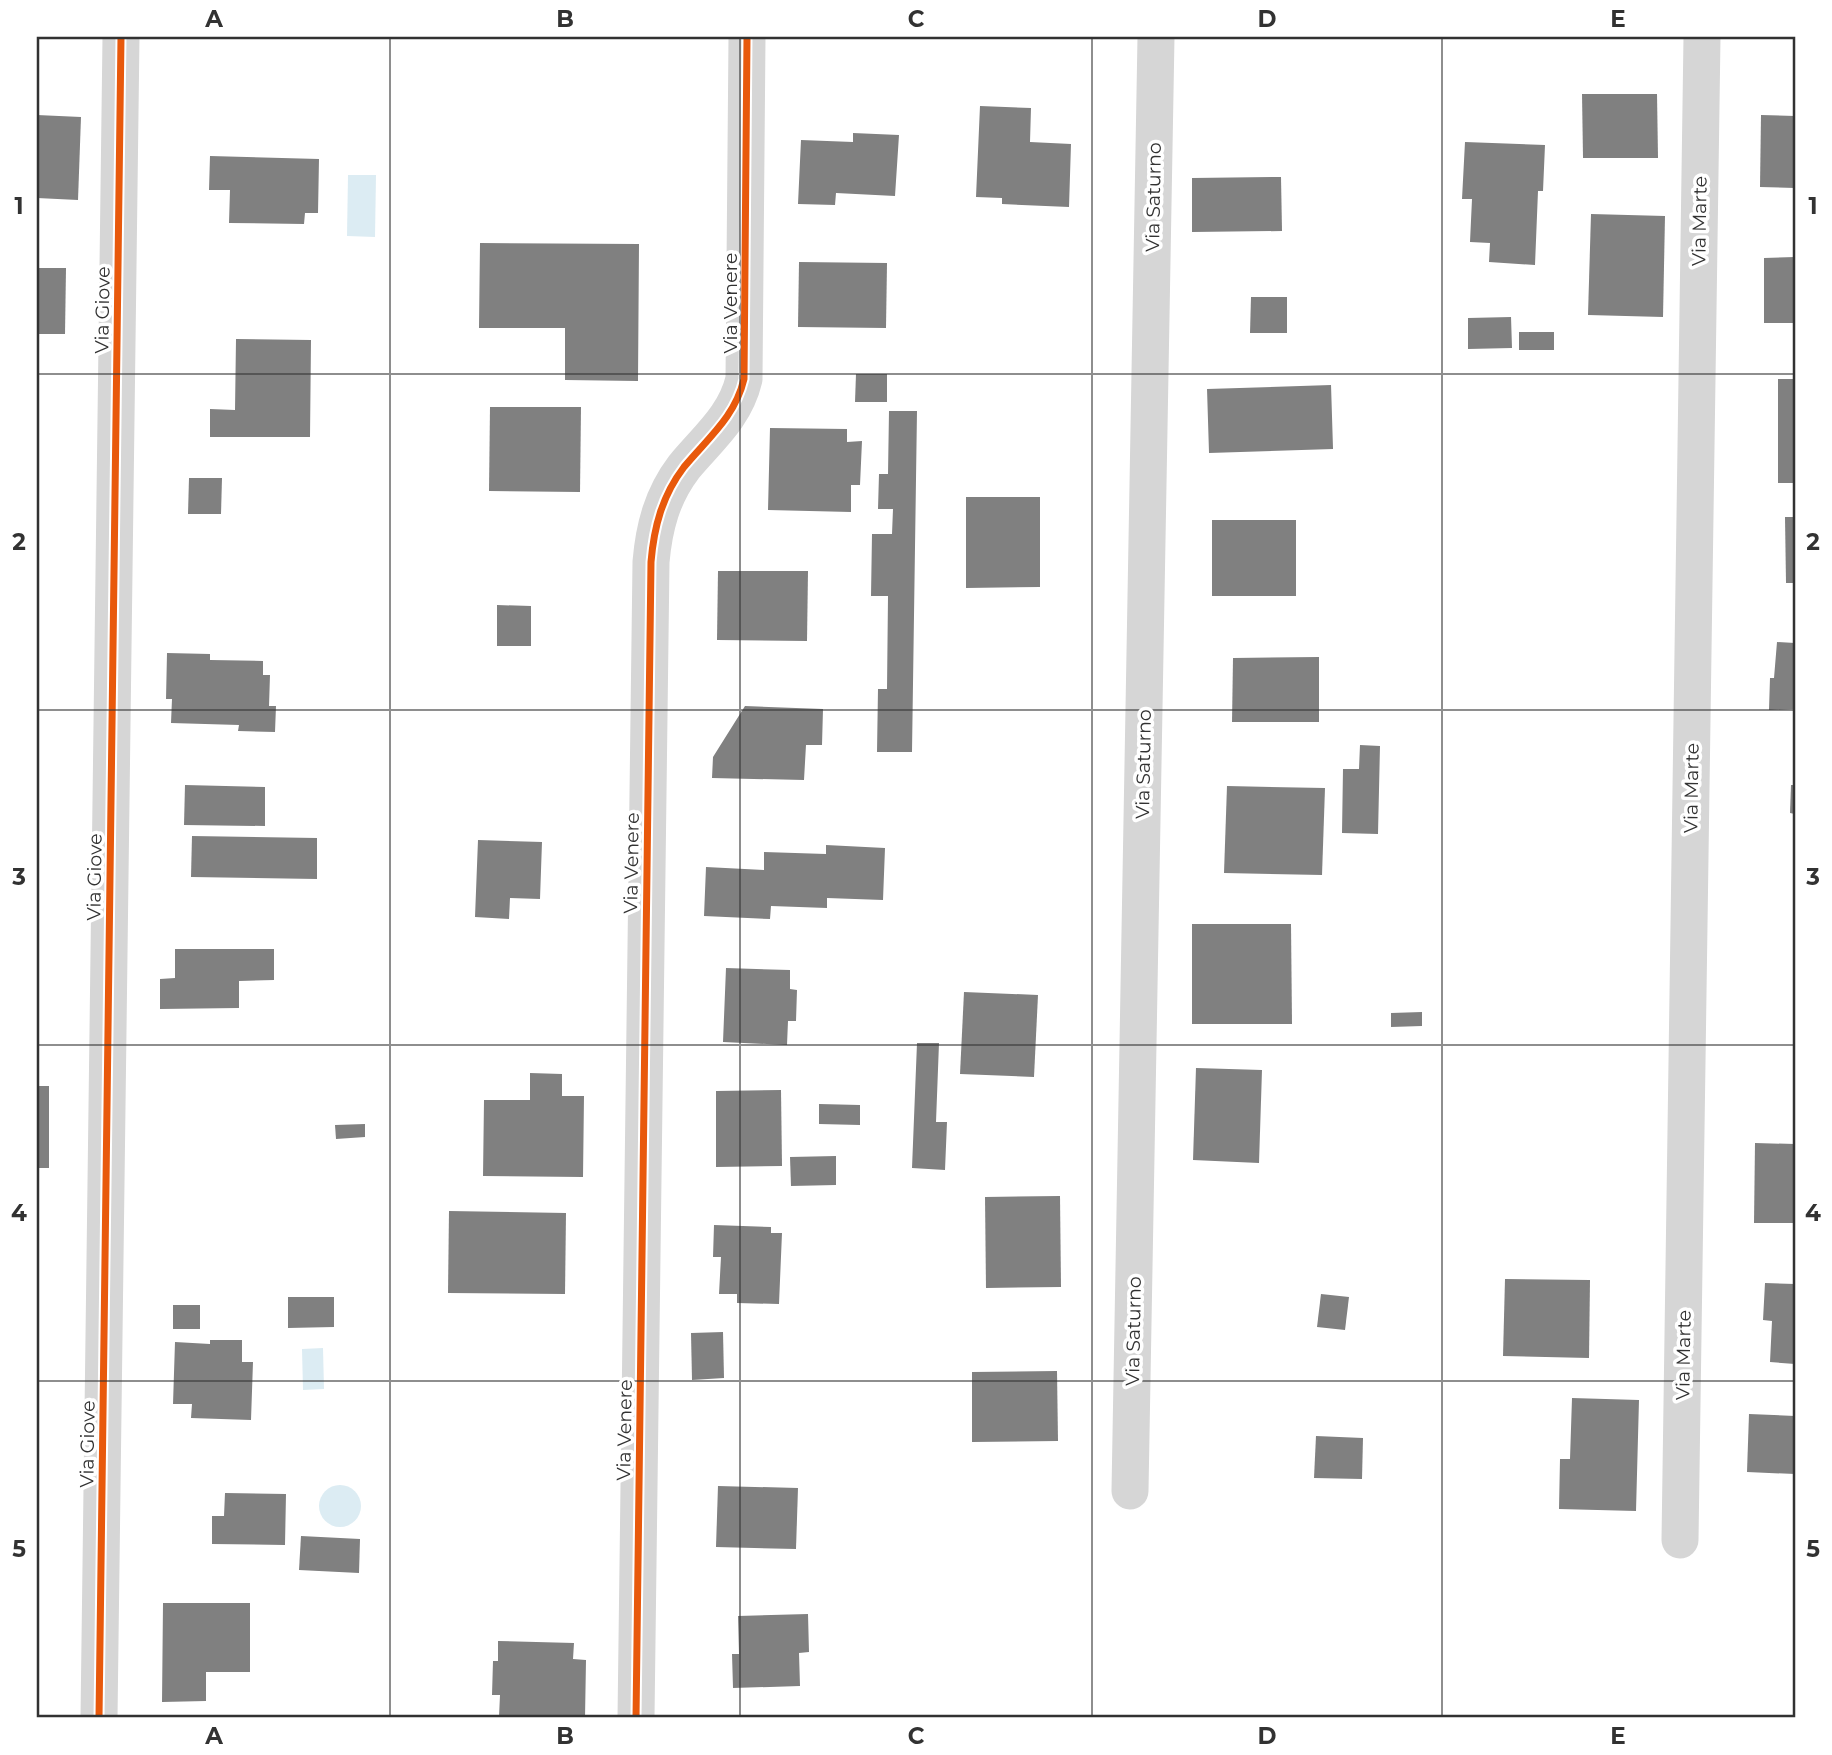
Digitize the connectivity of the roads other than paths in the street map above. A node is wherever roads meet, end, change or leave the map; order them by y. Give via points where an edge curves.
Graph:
1 (121, 37) edge
2 (747, 37) edge
3 (1156, 37) edge
4 (1702, 37) edge
5 (1130, 1491) dead end
6 (1680, 1540) dead end
7 (99, 1718) edge
8 (636, 1718) edge

1 - 7 street, Via Giove
2 - 8 street, Via Venere via 744,379 730,415 669,491 657,518 651,562
3 - 5 street, Via Saturno
4 - 6 street, Via Marte

